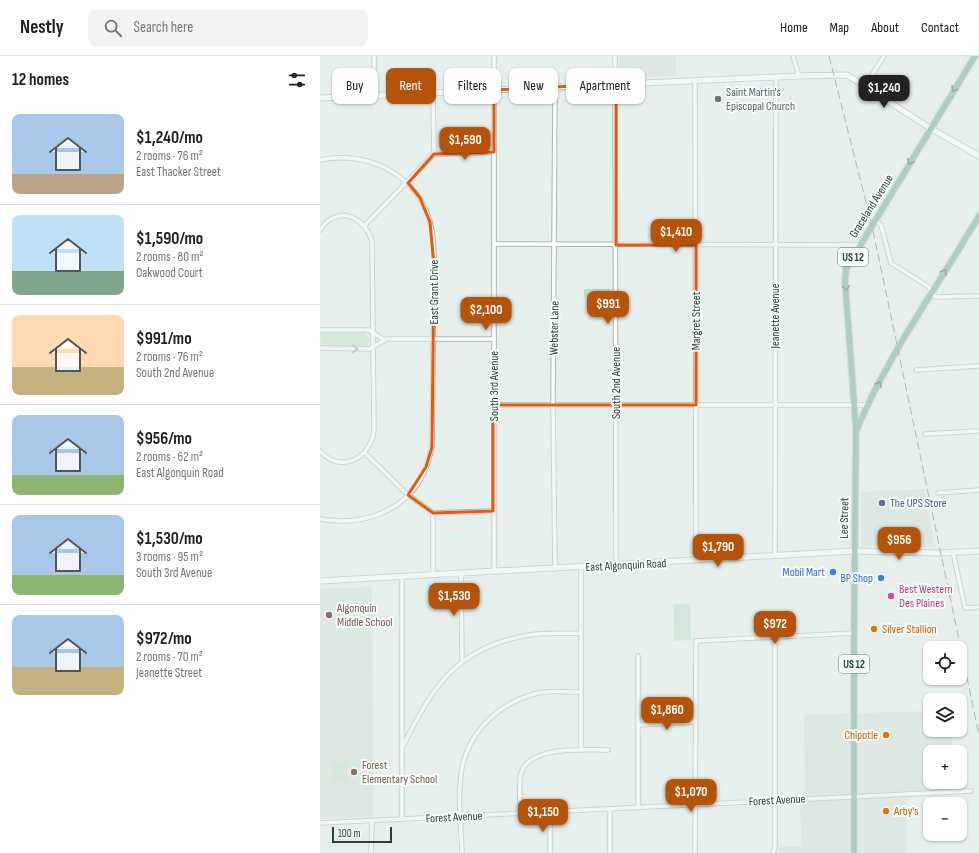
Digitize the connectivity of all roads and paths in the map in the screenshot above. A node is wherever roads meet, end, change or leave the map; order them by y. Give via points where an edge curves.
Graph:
1 (374, 56) edge
2 (494, 56) edge
3 (615, 56) edge
4 (793, 56) edge
5 (884, 56) edge
6 (975, 56) edge
7 (374, 68) edge
8 (494, 68) edge
9 (615, 68) edge
10 (799, 76) junction
11 (776, 77) junction
12 (695, 81) junction
13 (645, 83) edge
14 (865, 86) junction
15 (320, 98) edge
16 (332, 98) edge
17 (433, 104) edge
18 (494, 104) edge
19 (555, 104) edge
20 (616, 104) edge
21 (930, 128) junction
22 (494, 152) junction
23 (434, 154) junction
24 (979, 156) edge
25 (320, 160) edge
26 (408, 183) junction
27 (979, 216) edge
28 (875, 220) junction
29 (365, 225) junction
30 (321, 226) edge
31 (976, 227) edge
32 (494, 244) junction
33 (555, 245) junction
34 (616, 245) junction
35 (696, 245) junction
36 (776, 245) junction
37 (859, 245) junction
38 (932, 292) junction
39 (979, 296) edge
40 (320, 330) edge
41 (374, 332) junction
42 (388, 339) junction
43 (433, 339) junction
44 (494, 339) junction
45 (320, 348) edge
46 (373, 348) junction
47 (979, 366) edge
48 (916, 370) dead end
49 (493, 405) junction
50 (553, 405) junction
51 (616, 405) junction
52 (696, 405) junction
53 (775, 405) junction
54 (855, 405) junction
55 (867, 405) junction
56 (979, 431) edge
57 (856, 432) junction
58 (925, 434) dead end
59 (320, 453) edge
60 (365, 453) junction
61 (979, 490) edge
62 (938, 493) dead end
63 (408, 495) junction
64 (493, 511) junction
65 (433, 513) junction
66 (320, 519) edge
67 (854, 551) junction
68 (979, 551) edge
69 (953, 552) junction
70 (775, 555) junction
71 (696, 560) junction
72 (616, 566) junction
73 (581, 568) junction
74 (555, 569) junction
75 (494, 572) junction
76 (461, 574) junction
77 (433, 575) junction
78 (402, 577) junction
79 (320, 581) edge
80 (979, 607) edge
81 (581, 633) junction
82 (854, 633) junction
83 (775, 637) junction
84 (638, 656) dead end
85 (462, 661) junction
86 (581, 692) junction
87 (694, 722) junction
88 (639, 725) junction
89 (402, 747) junction
90 (581, 750) junction
91 (608, 750) dead end
92 (971, 791) dead end
93 (853, 797) junction
94 (774, 801) junction
95 (695, 805) junction
96 (638, 808) junction
97 (610, 809) junction
98 (550, 812) junction
99 (521, 813) junction
100 (461, 816) junction
101 (402, 819) junction
102 (372, 821) junction
103 (320, 823) edge
104 (371, 853) edge
105 (462, 853) edge
106 (550, 853) edge
107 (610, 853) edge
108 (695, 853) edge
109 (774, 853) edge
110 (854, 853) edge

1 - 7 street
2 - 8 street, South 3rd Avenue
3 - 9 street, South 2nd Avenue
4 - 10 street
5 - 14 street
6 -> 21 main road, Graceland Avenue / US 12
10 - 11 street
10 - 14 street via 846,75
11 - 12 street
11 - 36 street, Jeanette Avenue
12 - 13 street
12 - 35 street, Margret Street
14 - 21 street
15 - 16 street
17 - 23 street
18 - 22 street, South 3rd Avenue
19 - 33 street, Webster Lane
20 - 34 street, South 2nd Avenue
21 - 24 street
21 -> 28 main road, Graceland Avenue / US 12
22 - 23 street
22 - 32 street, South 3rd Avenue
23 - 26 street
25 - 26 street, East Grant Drive via 343,157 365,160 386,168
26 - 29 street
26 - 43 street, East Grant Drive via 425,209 432,231
27 - 31 main road, Lee Street / US 12
28 - 37 main road, Graceland Avenue / US 12
28 - 38 street via 881,225 891,262 929,287
29 - 30 street via 344,216
29 - 41 street via 373,247
38 -> 31 main road, Lee Street / US 12
32 - 33 street
32 - 44 street, South 3rd Avenue
33 - 34 street
33 - 50 street, Webster Lane
34 - 35 street
34 - 51 street, South 2nd Avenue
35 - 36 street
35 - 52 street, Margret Street
36 - 37 street
36 - 53 street, Jeanette Avenue
37 -> 54 main road, Graceland Avenue / US 12 via 848,265 845,281
38 - 39 street via 937,298
55 -> 38 main road, Lee Street / US 12
40 - 41 street
41 - 42 street
41 - 46 street
42 - 43 street
42 - 46 street
43 - 44 street
43 - 63 street, East Grant Drive via 432,447 424,472
44 - 49 street, South 3rd Avenue
45 -> 46 street
46 - 60 street via 374,430 372,443
47 - 48 street
49 - 50 street
49 - 64 street, South 3rd Avenue
50 - 51 street
50 - 74 street, Webster Lane
51 - 52 street
51 - 72 street, South 2nd Avenue
52 - 53 street
52 - 71 street, Margret Street
53 - 54 street
53 - 70 street, Jeanette Avenue
54 - 55 street
54 - 57 main road, Graceland Avenue / US 12
55 - 57 main road, Lee Street / US 12
56 - 58 street
57 - 67 main road, Lee Street / US 12
59 - 60 street via 334,461 342,462 357,459
60 - 63 street
61 - 62 street
63 - 65 street
63 - 66 street, East Grant Drive via 372,517 347,522
64 - 65 street
64 - 75 street, South 3rd Avenue
65 - 77 street
67 - 69 street, East Algonquin Road
67 - 70 street, East Algonquin Road
67 - 82 main road, Lee Street / US 12
68 - 69 street, East Algonquin Road
69 - 80 street via 965,608
70 - 71 street, East Algonquin Road
71 - 72 street, East Algonquin Road
72 - 73 street, East Algonquin Road
73 - 74 street, East Algonquin Road
73 - 81 street
74 - 75 street, East Algonquin Road
75 - 76 street, East Algonquin Road
76 - 77 street, East Algonquin Road
76 - 85 street
77 - 78 street, East Algonquin Road
78 - 79 street, East Algonquin Road
78 - 89 street
81 - 85 street via 531,635 507,639
81 - 86 street
82 - 83 street
82 - 93 main road, Lee Street / US 12
83 - 87 street via 696,641
83 - 94 street
84 - 88 street
85 - 89 street via 430,695
86 - 90 street
86 - 100 street via 539,693 511,702 492,715 478,730 462,768
87 - 88 street
87 - 95 street
88 - 96 street
89 - 101 street
90 - 91 street
90 - 99 street via 542,754 530,760 522,773
92 - 93 street, Forest Avenue
93 - 94 street, Forest Avenue
93 - 110 main road, Lee Street / US 12
94 - 95 street, Forest Avenue
94 - 109 street
95 - 96 street, Forest Avenue
95 - 108 street
96 - 97 street, Forest Avenue
97 - 98 street, Forest Avenue
97 - 107 street
98 - 99 street, Forest Avenue
98 - 106 street
99 - 100 street, Forest Avenue
100 - 101 street, Forest Avenue
100 - 105 street
101 - 102 street, Forest Avenue
102 - 103 street, Forest Avenue
102 - 104 street

